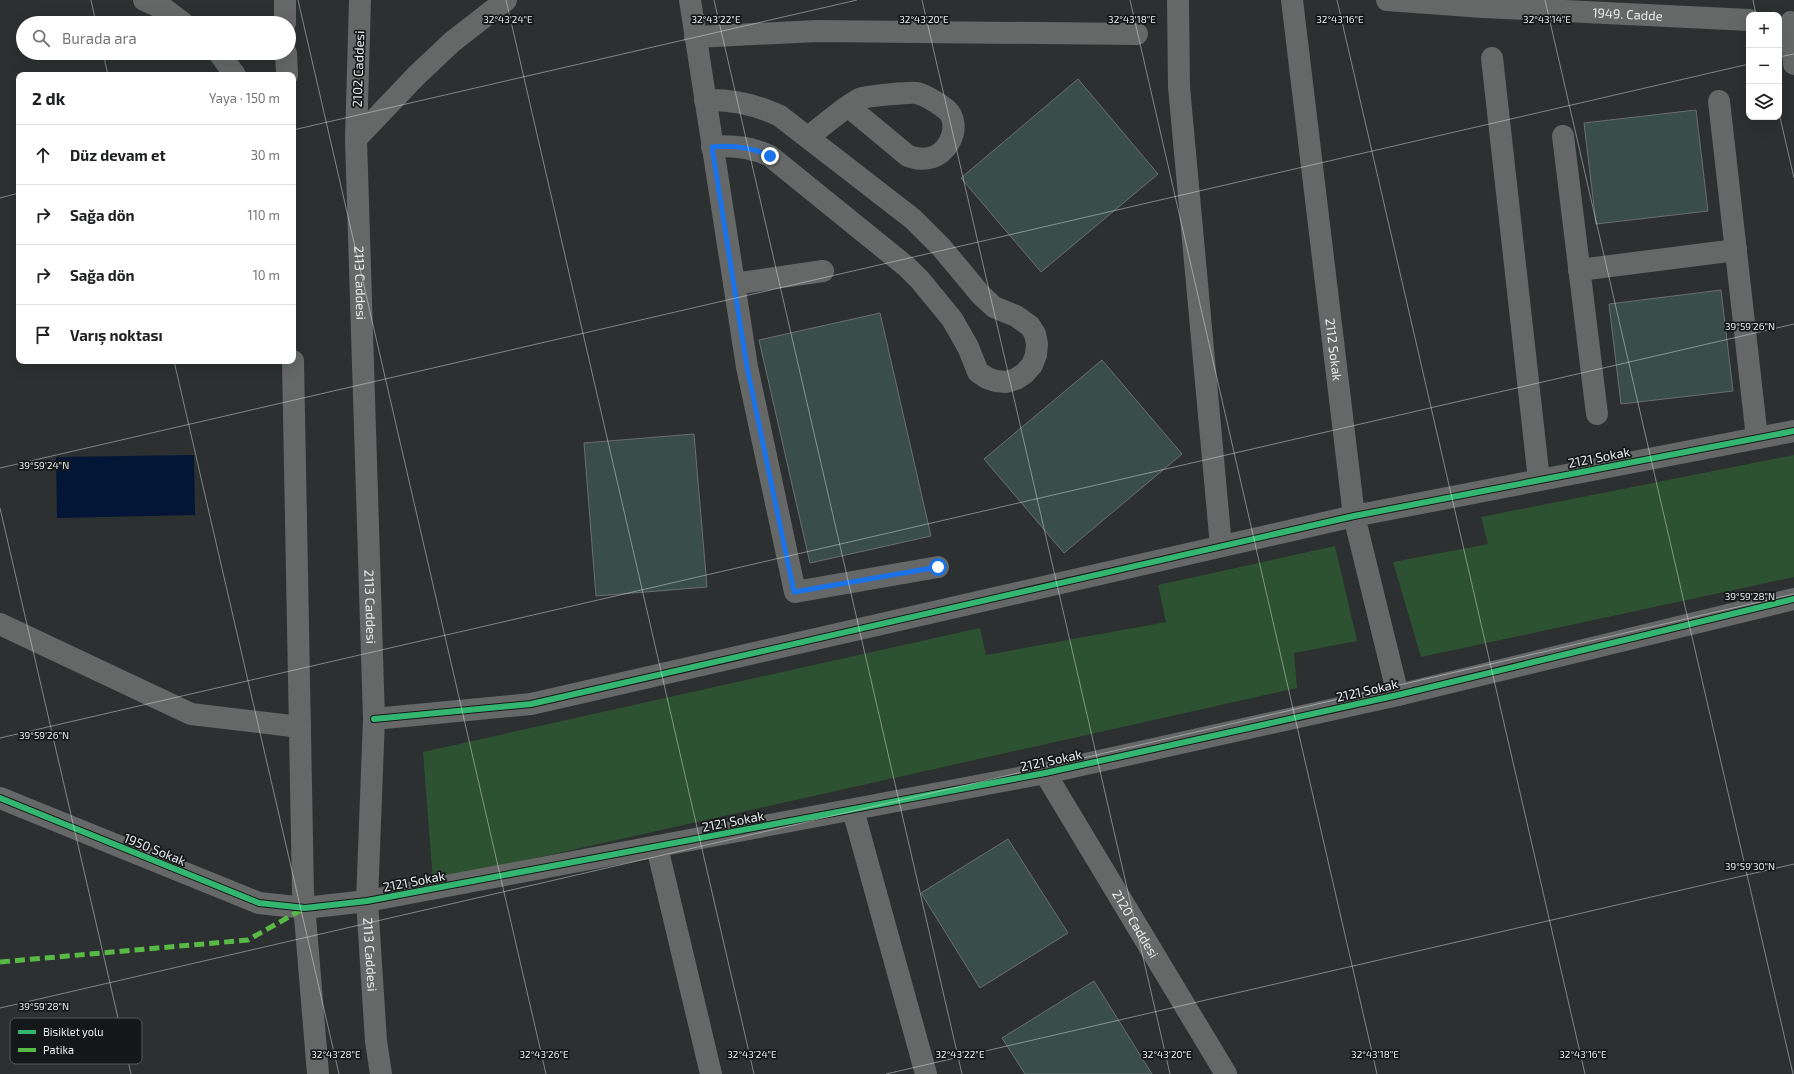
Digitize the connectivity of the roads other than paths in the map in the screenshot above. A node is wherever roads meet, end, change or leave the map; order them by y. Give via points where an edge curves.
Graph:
1 (144, 0) edge
2 (285, 0) edge
3 (360, 0) edge
4 (506, 0) edge
5 (690, 0) edge
6 (1178, 0) edge
7 (1292, 0) edge
8 (1387, 0) edge
9 (174, 16) edge
10 (285, 16) edge
11 (1746, 20) edge
12 (1788, 22) edge
13 (1137, 34) dead end
14 (695, 37) junction
15 (1492, 58) dead end
16 (224, 60) edge
17 (286, 60) edge
18 (1794, 64) edge
19 (233, 72) edge
20 (287, 72) edge
21 (705, 100) junction
22 (1719, 101) dead end
23 (849, 107) dead end
24 (1563, 136) dead end
25 (808, 137) junction
26 (356, 139) junction
27 (712, 147) junction
28 (1736, 250) junction
29 (1579, 270) junction
30 (823, 271) dead end
31 (734, 284) junction
32 (293, 364) edge
33 (1598, 414) dead end
34 (1794, 431) edge
35 (1758, 438) junction
36 (1539, 480) junction
37 (1354, 516) junction
38 (1221, 546) junction
39 (938, 567) dead end
40 (1794, 599) edge
41 (0, 624) edge
42 (1398, 695) junction
43 (374, 719) junction
44 (300, 727) junction
45 (1045, 773) junction
46 (0, 798) edge
47 (853, 810) junction
48 (657, 847) junction
49 (366, 901) junction
50 (305, 908) junction
51 (318, 1074) edge
52 (381, 1074) edge
53 (711, 1074) edge
54 (926, 1074) edge
55 (1226, 1074) edge

1 - 9 street
2 - 10 street
3 - 26 street, 2102 Caddesi
4 - 26 street via 452,42
5 - 14 street
6 - 38 street via 1179,87
7 - 37 street, 2112 Sokak
8 - 11 street, 1949. Cadde
12 - 18 street
13 - 14 street via 817,31
14 - 21 street
15 - 36 street
16 - 19 street
17 - 20 street
21 - 25 street via 742,101 761,107 780,116
21 - 27 street
22 - 28 street
23 - 25 street
24 - 29 street
25 - 27 street via 912,219 941,247 994,307 1016,316 1030,326 1037,344 1036,355 1025,373 1006,382 987,378 978,372 968,347 952,319 920,280 782,164 764,153 745,147
26 - 43 street, 2113 Caddesi
27 - 31 street
28 - 29 street
28 - 35 street
29 - 33 street
30 - 31 street
31 - 39 street via 747,367 794,592
32 - 44 street
34 - 35 street, 2121 Sokak
35 - 36 street, 2121 Sokak
36 - 37 street, 2121 Sokak
37 - 38 street, 2121 Sokak
37 - 42 street, 2112 Sokak
38 - 43 street, 2121 Sokak via 532,704
40 - 42 street, 2121 Sokak
41 - 44 street via 191,714
42 - 45 street, 2121 Sokak
43 - 49 street, 2113 Caddesi
44 - 50 street
45 - 47 street, 2121 Sokak
45 - 55 street, 2120 Caddesi
46 - 50 street, 1950 Sokak via 258,903
47 - 48 street, 2121 Sokak
47 - 54 street
48 - 49 street, 2121 Sokak
48 - 53 street
49 - 50 street, 2121 Sokak
49 - 52 street, 2113 Caddesi via 376,1041
50 - 51 street

